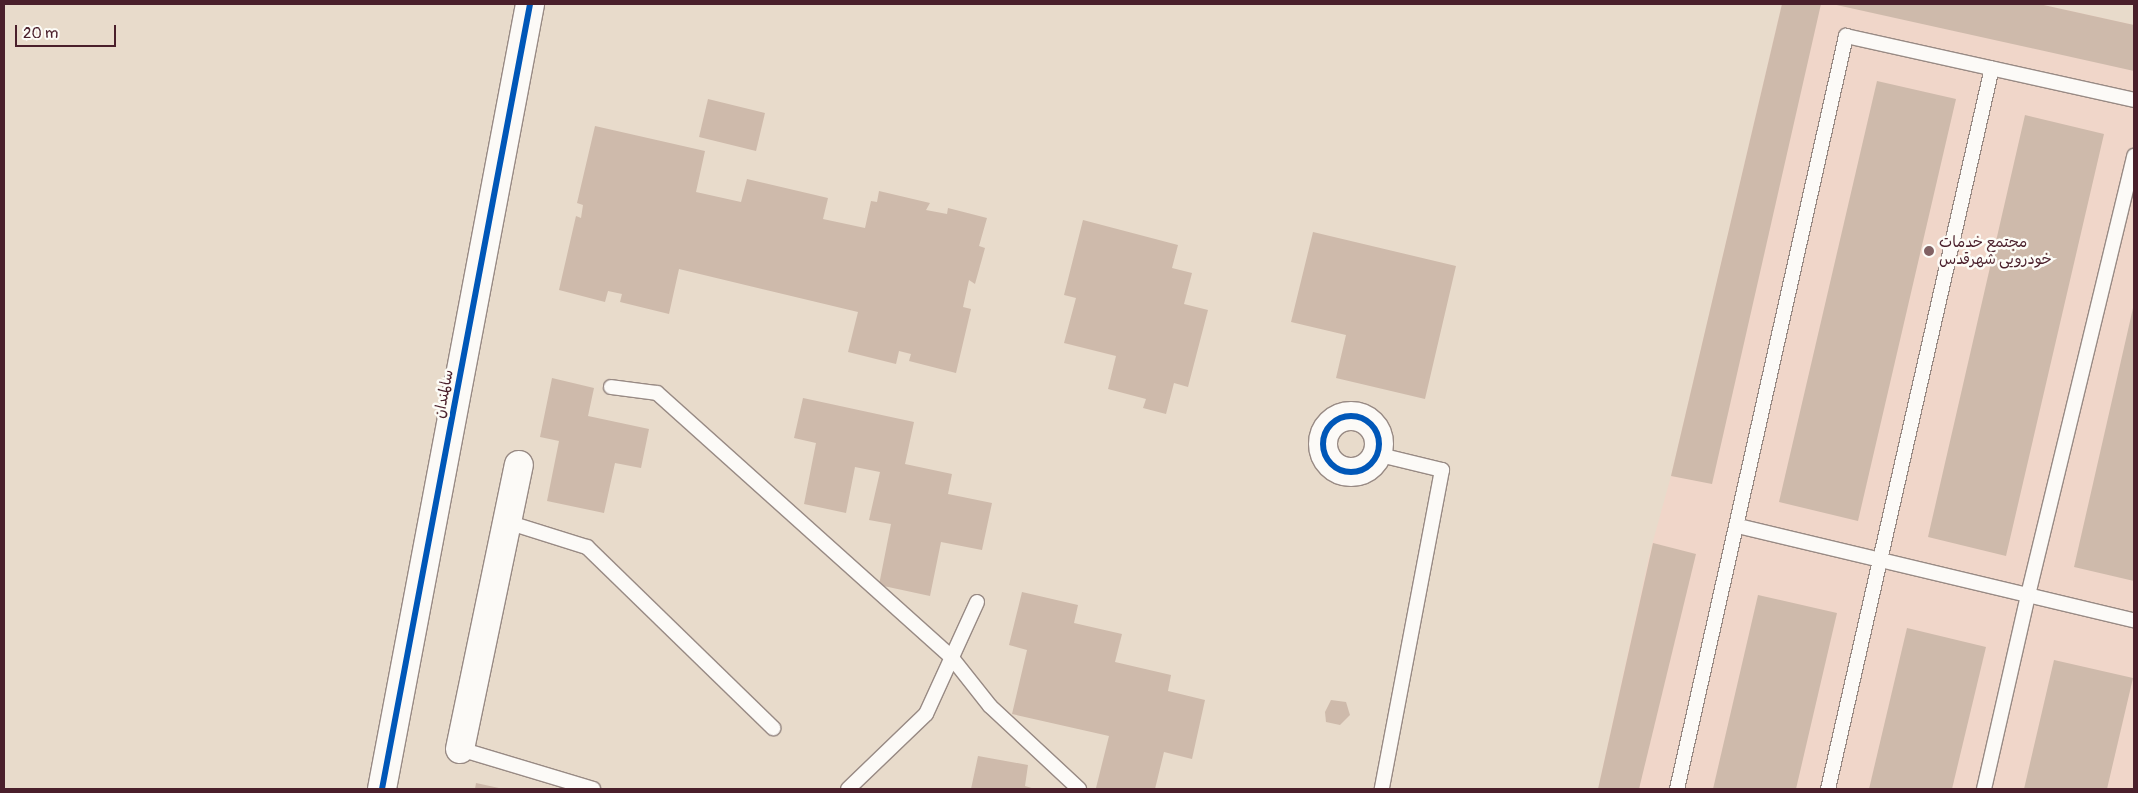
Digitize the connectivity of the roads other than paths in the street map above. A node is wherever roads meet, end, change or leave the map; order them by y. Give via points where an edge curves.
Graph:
1 (530, 4) edge
2 (1992, 68) junction
3 (2134, 100) edge
4 (2134, 156) edge
5 (611, 386) dead end
6 (1376, 454) dead end
7 (519, 465) dead end
8 (507, 522) junction
9 (1738, 526) junction
10 (1879, 559) junction
11 (2028, 594) junction
12 (977, 602) dead end
13 (2134, 620) edge
14 (952, 658) junction
15 (773, 728) dead end
16 (460, 749) joint
17 (382, 789) edge
18 (593, 789) edge
19 (848, 789) edge
20 (1079, 789) edge
21 (1382, 789) edge
22 (1677, 789) edge
23 (1828, 789) edge
24 (1984, 789) edge

1 - 17 street, سالمندان
2 - 3 lane
2 - 9 lane via 1846,36
2 - 10 lane
4 - 11 lane
5 - 14 lane via 657,393
6 - 21 lane via 1442,470
7 - 8 street
8 - 15 lane via 587,547
8 - 16 street
9 - 10 lane
9 - 22 lane
10 - 11 lane
10 - 23 lane
11 - 13 lane
11 - 24 lane
12 - 14 lane
14 - 19 lane via 926,714
14 - 20 lane via 990,706
16 - 18 lane

